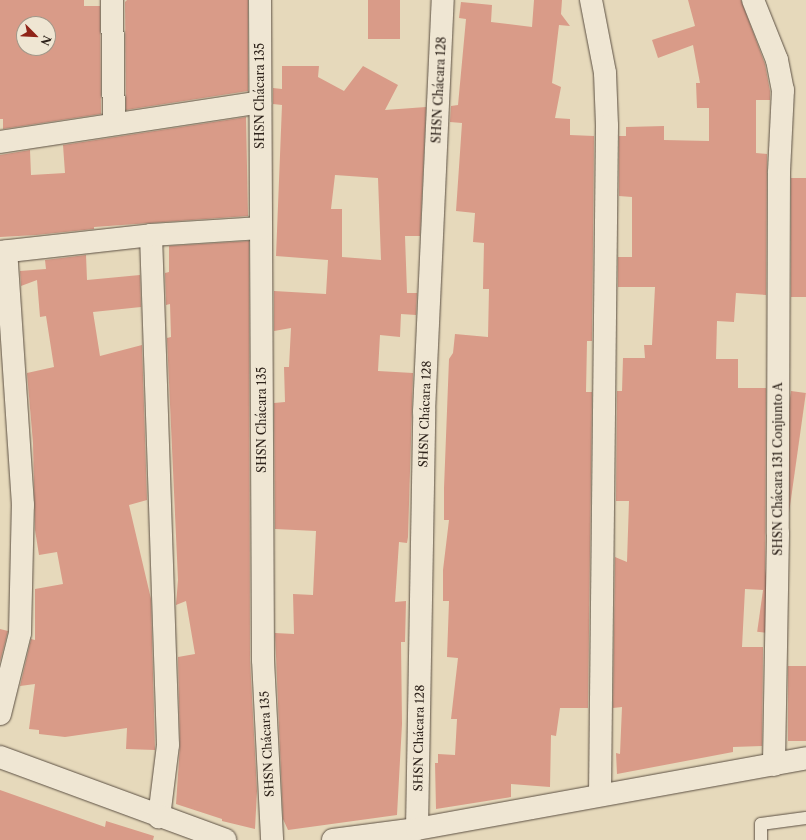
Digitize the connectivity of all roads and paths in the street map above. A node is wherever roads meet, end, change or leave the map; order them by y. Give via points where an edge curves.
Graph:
1 (112, 0) edge
2 (260, 0) edge
3 (442, 0) edge
4 (591, 0) edge
5 (753, 0) edge
6 (260, 102) junction
7 (114, 123) junction
8 (0, 142) edge
9 (261, 228) junction
10 (151, 235) junction
11 (3, 252) edge
12 (0, 714) edge
13 (0, 757) edge
14 (806, 758) edge
15 (774, 765) junction
16 (600, 794) junction
17 (159, 817) junction
18 (806, 818) edge
19 (417, 828) junction
20 (225, 840) edge
21 (272, 840) edge
22 (333, 840) edge
23 (761, 840) edge

1 - 7 street
2 - 6 street, SHSN Chácara 135
3 - 19 street, SHSN Chácara 128 via 424,412
4 - 16 street via 605,73 607,126
5 - 15 street, SHSN Chácara 131 Conjunto A via 777,60 783,90 779,172 778,533
6 - 7 street
6 - 9 street, SHSN Chácara 135
7 - 8 street
9 - 10 street
9 - 21 street, SHSN Chácara 135 via 263,660
10 - 11 street
10 - 17 street via 167,737
11 - 12 street via 23,505 20,633
13 - 17 street
14 - 15 street
15 - 16 street
16 - 19 street
17 - 20 street
18 - 23 lane via 761,824
19 - 22 street

